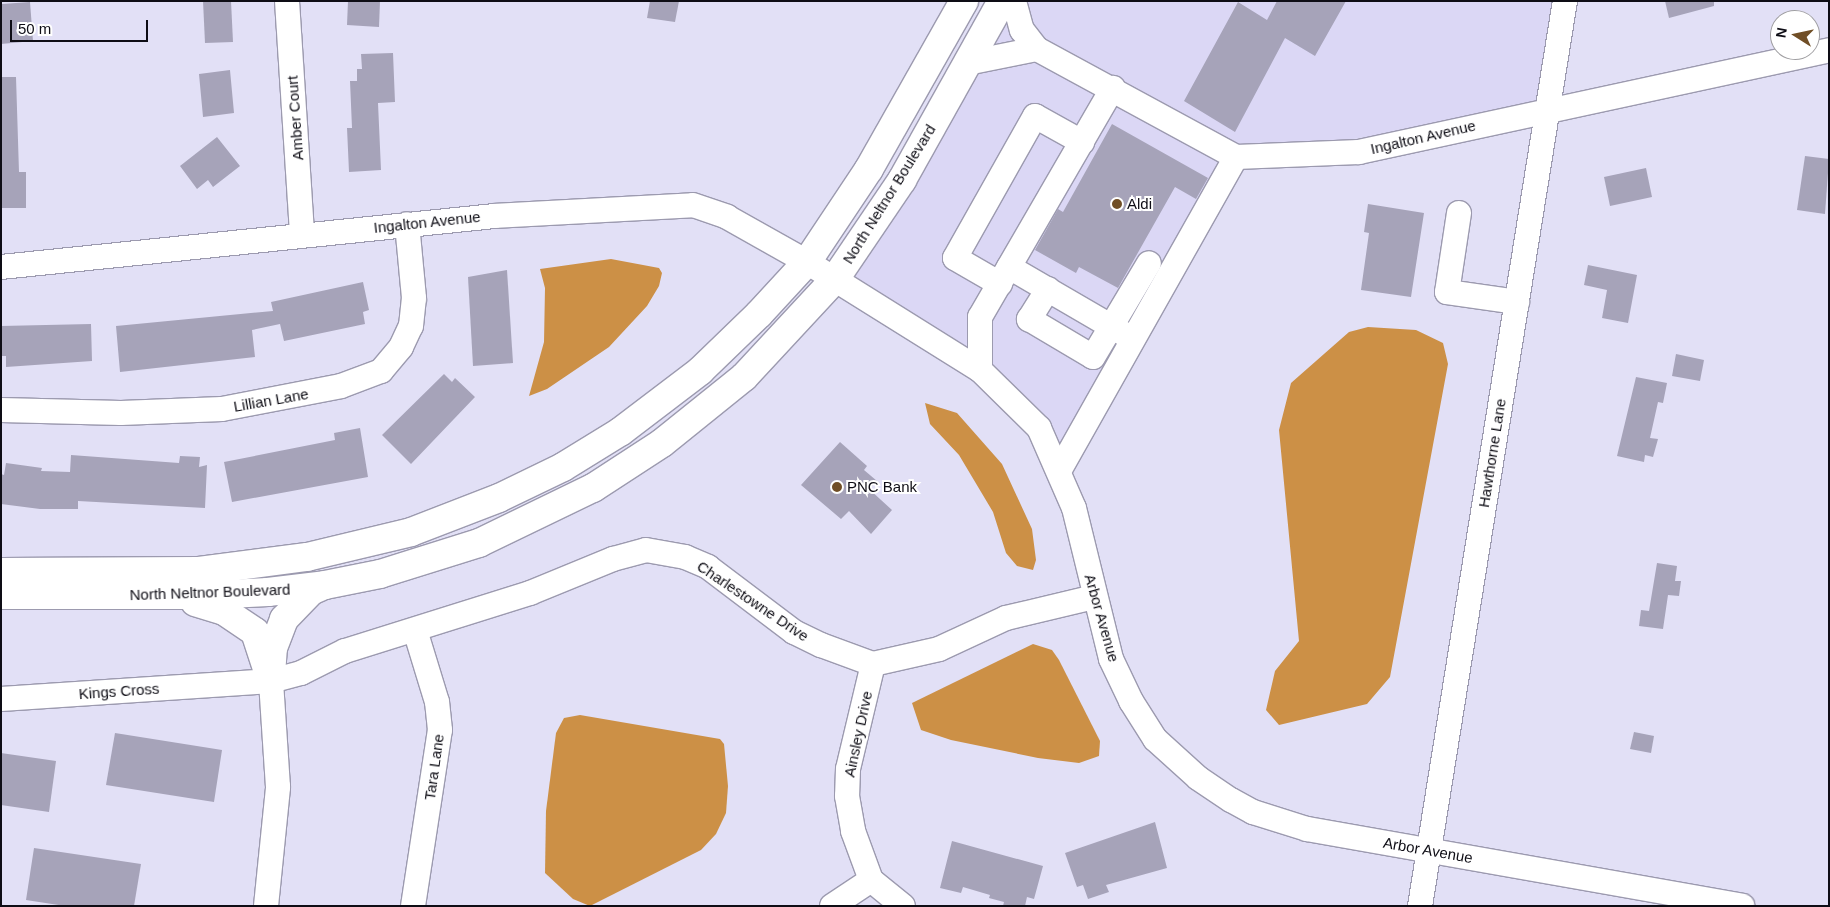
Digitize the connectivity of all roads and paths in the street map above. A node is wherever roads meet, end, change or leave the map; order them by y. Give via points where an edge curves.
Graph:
1 (287, 1) edge
2 (964, 1) edge
3 (1002, 1) edge
4 (1014, 1) edge
5 (1565, 1) edge
6 (1037, 49) junction
7 (1829, 50) edge
8 (967, 63) junction
9 (1113, 88) junction
10 (1547, 109) junction
11 (1082, 142) junction
12 (1236, 157) junction
13 (1459, 213) dead end
14 (407, 224) junction
15 (302, 235) junction
16 (807, 262) junction
17 (1148, 263) dead end
18 (1, 267) edge
19 (1004, 275) junction
20 (835, 279) junction
21 (1048, 289) junction
22 (1516, 302) junction
23 (1112, 327) junction
24 (1135, 340) junction
25 (980, 370) junction
26 (1, 410) edge
27 (1059, 471) junction
28 (1, 572) edge
29 (326, 585) junction
30 (1, 595) edge
31 (161, 595) junction
32 (1094, 598) junction
33 (415, 630) junction
34 (873, 664) junction
35 (270, 681) junction
36 (1, 699) edge
37 (1430, 850) junction
38 (871, 880) junction
39 (266, 906) edge
40 (413, 906) edge
41 (832, 906) edge
42 (903, 906) edge
43 (1420, 906) edge
44 (1742, 906) edge

1 - 15 street, Amber Court
2 - 16 main road, North Neltnor Boulevard via 869,169
3 - 8 main road, North Neltnor Boulevard
4 - 6 street via 1022,30
5 - 10 street, Hawthorne Lane
6 - 8 street
6 - 9 street
7 - 10 street, Ingalton Avenue
8 - 20 main road, North Neltnor Boulevard via 902,180
9 - 11 street
9 - 12 street
10 - 12 street, Ingalton Avenue via 1359,152
10 - 22 street, Hawthorne Lane
11 - 19 street
11 - 19 street via 1035,116 955,258
12 - 24 street
13 - 22 street via 1447,292
14 - 15 street, Ingalton Avenue
14 - 16 street, Ingalton Avenue via 693,205 727,217
14 - 26 street, Lillian Lane via 414,298 411,326 401,347 381,371 342,386 222,409 121,413
15 - 18 street, Ingalton Avenue
16 - 20 street, Ingalton Avenue
16 - 28 main road, North Neltnor Boulevard via 735,339 665,399 620,432 562,466 460,514 344,550 245,567 147,573
17 - 23 street
19 - 21 street
19 - 25 street via 980,317
20 - 25 street, Arbor Avenue
20 - 29 main road, North Neltnor Boulevard via 744,376 662,443 593,488 479,543 380,574
21 - 23 street
21 - 23 street via 1029,319 1093,357
22 - 37 street, Hawthorne Lane
23 - 24 street
24 - 27 street
25 - 27 street, Arbor Avenue via 1039,428
27 - 32 street, Arbor Avenue via 1074,508
29 - 31 main road, North Neltnor Boulevard via 268,592
29 - 35 main road via 311,591 284,619 273,648
30 - 31 main road, North Neltnor Boulevard
31 - 35 main road via 203,604 242,620 256,632
32 - 34 street via 1006,618 938,649
32 - 37 street, Arbor Avenue via 1111,659 1131,701 1155,739 1198,778 1253,812 1275,820 1307,829
33 - 34 street, Charlestowne Drive via 530,593 613,559 646,550 685,557 708,567 794,632
33 - 35 street, Charlestowne Drive via 344,652 301,673
33 - 40 street, Tara Lane via 437,702 440,730
34 - 38 street, Ainsley Drive via 848,769 847,796 853,831
35 - 36 street, Kings Cross
35 - 39 street via 278,787
37 - 43 street, Hawthorne Lane
37 - 44 street, Arbor Avenue
38 - 41 street
38 - 42 street

